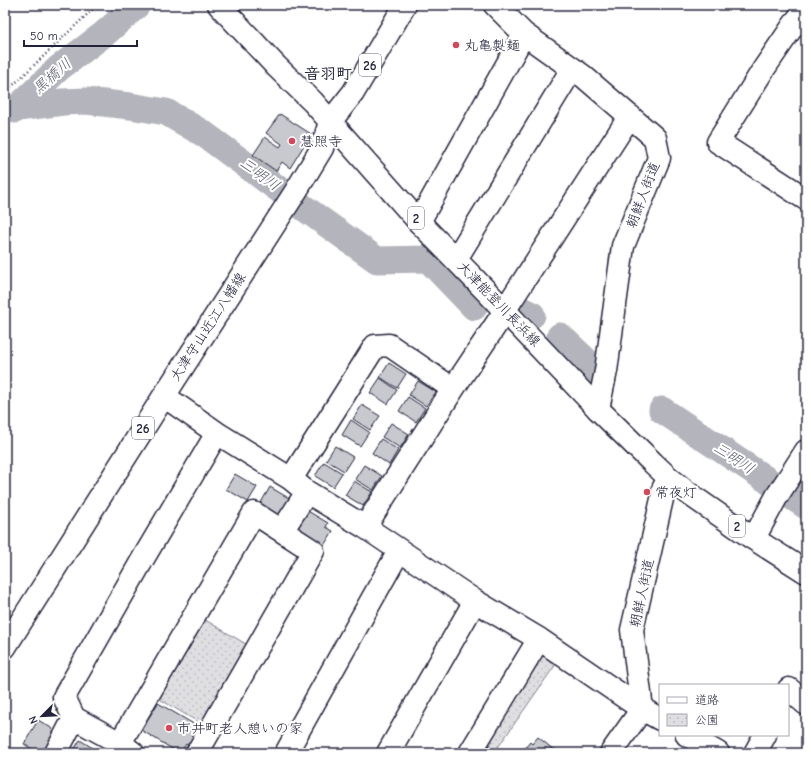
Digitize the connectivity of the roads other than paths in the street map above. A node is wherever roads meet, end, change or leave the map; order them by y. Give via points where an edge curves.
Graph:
1 (219, 5) edge
2 (405, 5) edge
3 (495, 5) edge
4 (806, 7) edge
5 (800, 29) edge
6 (524, 34) junction
7 (572, 68) junction
8 (630, 116) junction
9 (330, 122) junction
10 (806, 198) edge
11 (419, 222) junction
12 (456, 259) junction
13 (505, 311) junction
14 (453, 389) junction
15 (164, 396) junction
16 (598, 409) junction
17 (218, 433) junction
18 (806, 451) edge
19 (669, 478) junction
20 (299, 485) junction
21 (365, 527) junction
22 (282, 531) junction
23 (751, 537) junction
24 (399, 551) junction
25 (806, 572) edge
26 (475, 602) junction
27 (539, 639) junction
28 (5, 647) edge
29 (789, 690) edge
30 (806, 704) edge
31 (651, 714) edge
32 (74, 718) junction
33 (689, 736) edge
34 (764, 736) edge
35 (126, 748) edge
36 (56, 753) edge
37 (197, 753) edge
38 (286, 753) edge
39 (388, 753) edge
40 (470, 753) edge
41 (611, 753) edge
42 (718, 753) edge
43 (755, 753) edge

1 - 9 street, 大津能登川長浜線 / 2
2 - 9 street, 大津守山近江八幡線 / 26 via 353,93
3 - 6 street, 朝鮮人街道
4 - 5 street
5 - 10 street via 763,70 718,142
6 - 7 street, 朝鮮人街道
6 - 11 street
7 - 8 street, 朝鮮人街道
7 - 12 street
8 - 13 street
8 - 16 street, 朝鮮人街道 via 655,138 659,158 623,246
9 - 11 street, 大津能登川長浜線 / 2
9 - 15 street, 大津守山近江八幡線 / 26 via 322,148 284,211
11 - 12 street, 大津能登川長浜線 / 2
12 - 13 street, 大津能登川長浜線 / 2
13 - 14 street
13 - 16 street, 大津能登川長浜線 / 2
14 - 20 street via 389,345 375,346
14 - 21 street
15 - 17 street
15 - 28 street, 大津守山近江八幡線 / 26
16 - 19 street, 大津能登川長浜線 / 2
17 - 20 street
17 - 32 street via 64,697
18 - 23 street
19 - 23 street, 大津能登川長浜線 / 2
19 - 31 street, 朝鮮人街道 via 663,488 632,630
20 - 21 street
20 - 22 street
21 - 24 street
22 - 35 street via 254,513
22 - 37 street via 313,551
23 - 25 street, 大津能登川長浜線 / 2
24 - 26 street
24 - 38 street
26 - 27 street
26 - 39 street
27 - 31 street
27 - 40 street
29 - 30 street
31 - 41 street
32 - 35 street
32 - 36 street
33 - 42 street
34 - 43 street

